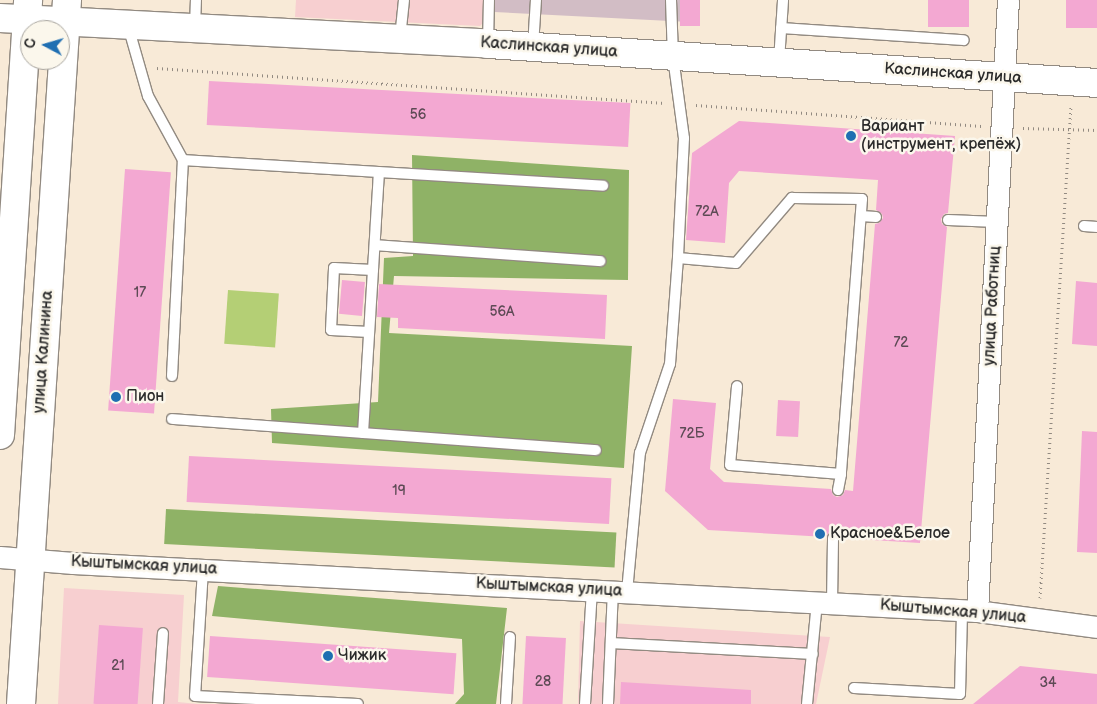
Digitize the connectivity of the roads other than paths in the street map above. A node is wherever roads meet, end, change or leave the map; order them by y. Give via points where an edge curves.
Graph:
1 (196, 0) edge
2 (404, 0) edge
3 (489, 0) edge
4 (536, 0) edge
5 (671, 0) edge
6 (783, 0) edge
7 (1008, 0) edge
8 (27, 10) edge
9 (66, 11) edge
10 (0, 18) edge
11 (128, 24) junction
12 (195, 27) junction
13 (781, 28) junction
14 (400, 39) junction
15 (964, 40) dead end
16 (488, 44) junction
17 (533, 47) junction
18 (673, 57) junction
19 (779, 64) junction
20 (1004, 78) junction
21 (1085, 82) edge
22 (183, 160) junction
23 (379, 172) junction
24 (603, 186) dead end
25 (861, 216) junction
26 (876, 217) dead end
27 (948, 220) dead end
28 (997, 222) junction
29 (1084, 226) dead end
30 (1097, 227) edge
31 (375, 245) junction
32 (678, 258) junction
33 (600, 261) dead end
34 (373, 270) junction
35 (369, 332) junction
36 (172, 376) dead end
37 (737, 386) dead end
38 (172, 419) dead end
39 (363, 433) junction
40 (0, 435) edge
41 (596, 450) dead end
42 (840, 474) junction
43 (838, 490) dead end
44 (834, 538) dead end
45 (0, 557) edge
46 (30, 560) junction
47 (203, 570) junction
48 (610, 591) junction
49 (824, 603) junction
50 (970, 611) junction
51 (1097, 627) edge
52 (163, 633) dead end
53 (510, 637) dead end
54 (610, 644) junction
55 (813, 654) junction
56 (854, 688) dead end
57 (221, 700) edge
58 (21, 704) edge
59 (158, 704) edge
60 (358, 704) edge
61 (506, 704) edge
62 (585, 704) edge
63 (608, 704) edge
64 (807, 704) edge

1 - 12 lane
2 - 14 lane
3 - 16 lane
4 - 17 lane
5 - 18 lane
6 - 13 lane
7 - 20 street, улица Работниц
8 - 9 main road, Каслинская улица
8 - 10 main road, Каслинская улица
8 - 40 main road
9 - 11 main road, Каслинская улица
9 - 46 main road, улица Калинина
11 - 12 main road, Каслинская улица
11 - 22 lane via 148,96
12 - 14 main road, Каслинская улица
13 - 15 lane
13 - 19 lane
14 - 16 main road, Каслинская улица
16 - 17 main road, Каслинская улица
17 - 18 main road, Каслинская улица
18 - 19 main road, Каслинская улица
18 - 32 lane via 684,138
19 - 20 main road, Каслинская улица
20 - 21 main road, Каслинская улица
20 - 28 street, улица Работниц
22 - 23 lane
22 - 36 lane
23 - 24 lane
23 - 31 lane
25 - 26 lane
25 - 32 lane via 862,199 792,198 736,263
25 - 42 lane
27 - 28 lane
28 - 50 street, улица Работниц
29 - 30 lane
31 - 33 lane
31 - 34 lane
32 - 48 lane via 670,364 640,453
34 - 35 lane
34 - 35 lane via 334,268 331,330
35 - 39 lane
37 - 42 lane via 730,466
38 - 39 lane
39 - 41 lane
42 - 43 lane
44 - 49 lane
45 - 46 street, Кыштымская улица
46 - 47 street, Кыштымская улица
46 - 58 main road, улица Калинина
47 - 48 street, Кыштымская улица
47 - 57 lane via 195,696
48 - 49 street, Кыштымская улица
48 - 54 lane
48 - 62 lane
49 - 50 street, Кыштымская улица
49 - 55 lane
50 - 51 street, Кыштымская улица
50 - 56 lane via 960,694
52 - 59 lane
53 - 61 lane
54 - 55 lane
54 - 63 lane
55 - 64 lane
57 - 60 lane

